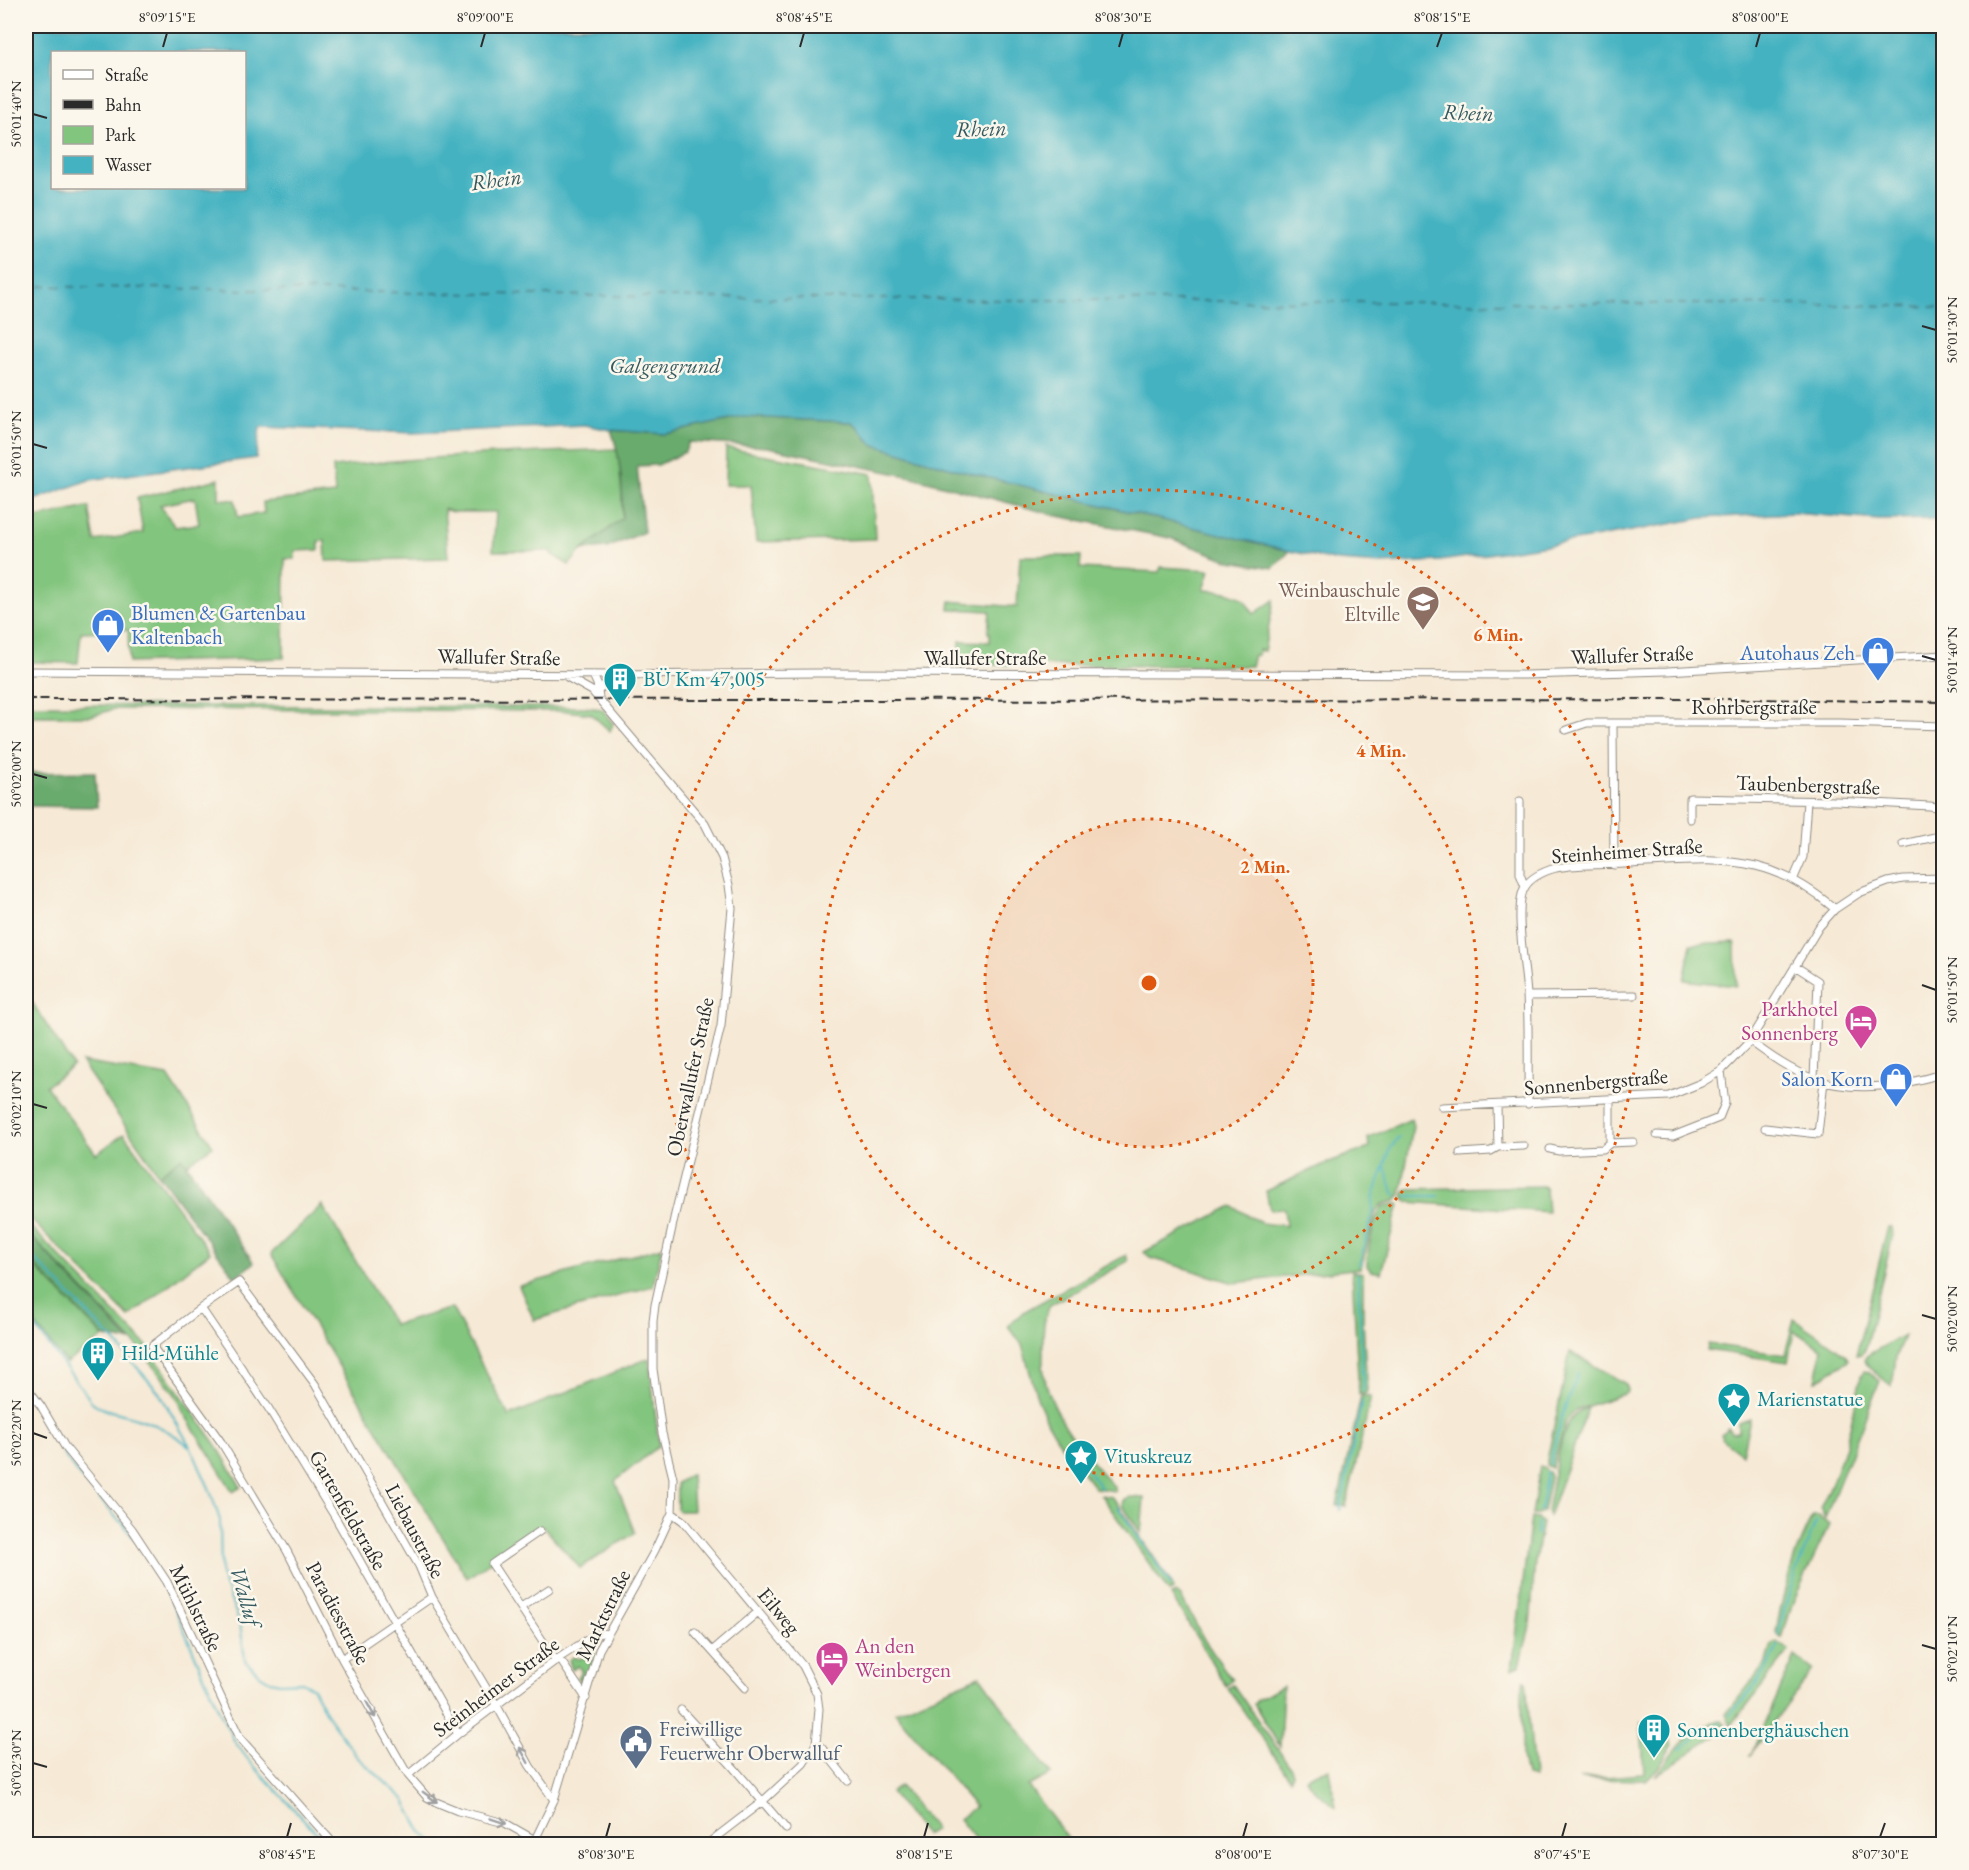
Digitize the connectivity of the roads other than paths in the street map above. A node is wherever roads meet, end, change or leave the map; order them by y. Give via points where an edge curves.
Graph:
1 (1944, 655) edge
2 (26, 671) edge
3 (562, 675) junction
4 (593, 675) junction
5 (614, 675) junction
6 (596, 694) junction
7 (1613, 723) junction
8 (1944, 726) edge
9 (1566, 730) dead end
10 (1520, 801) dead end
11 (1807, 801) junction
12 (1944, 810) edge
13 (1690, 819) dead end
14 (1944, 836) edge
15 (1903, 844) dead end
16 (1614, 865) junction
17 (1944, 878) edge
18 (1793, 880) junction
19 (1525, 887) junction
20 (1835, 909) junction
21 (1795, 966) junction
22 (1634, 995) dead end
23 (1527, 996) junction
24 (1750, 1041) junction
25 (1721, 1071) junction
26 (1944, 1073) edge
27 (1814, 1078) junction
28 (1824, 1082) junction
29 (1610, 1100) junction
30 (1528, 1104) junction
31 (1497, 1106) junction
32 (1442, 1107) dead end
33 (1766, 1128) dead end
34 (1657, 1135) dead end
35 (1633, 1142) dead end
36 (1610, 1143) junction
37 (1524, 1146) dead end
38 (1498, 1147) junction
39 (1550, 1149) dead end
40 (1460, 1153) dead end
41 (201, 1308) junction
42 (26, 1386) edge
43 (657, 1398) joint
44 (672, 1513) junction
45 (540, 1531) dead end
46 (549, 1589) dead end
47 (432, 1597) junction
48 (521, 1607) junction
49 (758, 1612) junction
50 (394, 1622) junction
51 (695, 1632) dead end
52 (608, 1634) junction
53 (712, 1651) junction
54 (342, 1659) junction
55 (557, 1659) junction
56 (745, 1688) dead end
57 (585, 1698) junction
58 (497, 1706) junction
59 (681, 1710) dead end
60 (458, 1734) junction
61 (816, 1744) junction
62 (408, 1775) junction
63 (848, 1780) dead end
64 (554, 1800) junction
65 (763, 1801) junction
66 (786, 1829) dead end
67 (537, 1843) edge
68 (334, 1845) edge
69 (707, 1845) edge

1 - 5 street, Wallufer Straße via 1525,675
2 - 3 street, Wallufer Straße
3 - 4 street, Wallufer Straße
3 - 6 street, Oberwallufer Straße
4 - 5 street, Wallufer Straße
4 - 6 street, Oberwallufer Straße
5 - 6 street
6 - 43 street, Oberwallufer Straße via 705,824 720,853 732,908 723,1013 654,1305 651,1348
7 - 8 street, Rohrbergstraße
7 - 9 street, Rohrbergstraße via 1587,723
7 - 16 street
10 - 19 street via 1520,874
11 - 12 street, Taubenbergstraße via 1930,806
11 - 13 street, Taubenbergstraße via 1690,798
11 - 18 street via 1803,856
14 - 15 street
16 - 18 street, Steinheimer Straße via 1741,863
16 - 19 street, Steinheimer Straße via 1556,868 1540,874
17 - 20 street, Sonnenbergstraße via 1888,882 1858,893
18 - 20 street, Steinheimer Straße
19 - 23 street via 1520,915
20 - 21 street, Sonnenbergstraße
21 - 24 street, Sonnenbergstraße
21 - 27 street via 1818,981
22 - 23 street
23 - 30 street
24 - 25 street, Sonnenbergstraße
24 - 27 street via 1777,1061
25 - 29 street, Sonnenbergstraße via 1669,1095
25 - 34 street via 1725,1103 1719,1118 1673,1136
26 - 28 street via 1888,1086
27 - 28 street
28 - 33 street via 1818,1134
29 - 30 street, Sonnenbergstraße
29 - 36 street
30 - 31 street, Sonnenbergstraße
31 - 32 street, Sonnenbergstraße
31 - 38 street
35 - 36 street
36 - 39 street via 1603,1149
37 - 38 street
38 - 40 street
41 - 47 street, Liebaustraße via 239,1282 315,1384 419,1566
41 - 50 street, Gartenfeldstraße via 269,1409
41 - 54 street, Paradiesstraße via 152,1346 233,1462 287,1551
42 - 68 street, Mühlstraße via 65,1447 132,1529 167,1582 240,1738
43 - 44 street, Marktstraße via 673,1478
44 - 49 street, Eilweg via 683,1521
44 - 52 street, Marktstraße
45 - 48 street via 492,1564
46 - 48 street
47 - 50 street
47 - 58 street, Liebaustraße
48 - 55 street
49 - 53 street
49 - 61 street, Eilweg via 812,1681 819,1709
50 - 54 street
50 - 60 street, Gartenfeldstraße
51 - 53 street
52 - 55 street, Steinheimer Straße via 593,1636
52 - 57 street, Marktstraße via 599,1650
53 - 56 street
54 -> 62 street, Paradiesstraße
55 - 57 street
55 - 58 street, Steinheimer Straße
57 - 64 street, Marktstraße
58 - 60 street, Steinheimer Straße
64 -> 58 street, Liebaustraße
59 - 65 street
60 - 62 street, Steinheimer Straße
61 - 63 street
61 - 65 street, Eilweg via 804,1764
62 -> 67 street, Paradiesstraße via 436,1802 505,1823
64 - 67 street, Marktstraße
65 - 66 street
65 - 69 street, Eilweg

